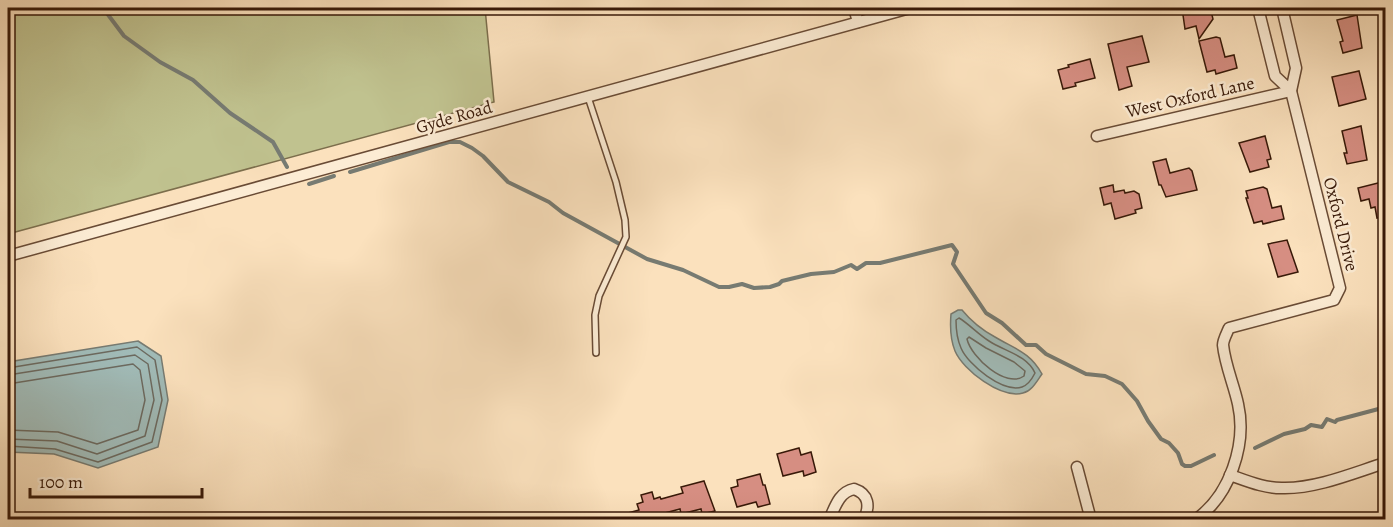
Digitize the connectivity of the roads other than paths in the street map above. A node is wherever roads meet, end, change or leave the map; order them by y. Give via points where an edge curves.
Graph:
1 (854, 8) edge
2 (910, 8) edge
3 (1258, 8) edge
4 (1282, 8) edge
5 (858, 22) junction
6 (1291, 91) junction
7 (588, 97) junction
8 (1097, 136) dead end
9 (8, 256) edge
10 (596, 353) dead end
11 (1385, 463) edge
12 (1077, 467) dead end
13 (1230, 475) junction
14 (829, 519) edge
15 (864, 519) edge
16 (1091, 519) edge
17 (1195, 519) edge

1 - 5 street
2 - 5 street, Gyde Road
3 - 6 street, Oxford Drive via 1275,75
4 - 6 street, Oxford Drive via 1296,68
5 - 7 street, Gyde Road
6 - 8 street, West Oxford Lane
6 - 13 street, Oxford Drive via 1340,288 1334,300 1228,328 1223,343 1242,434
7 - 9 street, Gyde Road
7 - 10 lane via 616,182 626,237 599,296
11 - 13 street via 1320,483 1283,489
12 - 16 street
13 - 17 street, Oxford Drive via 1220,494
14 - 15 street via 841,495 854,489 865,495 868,502

